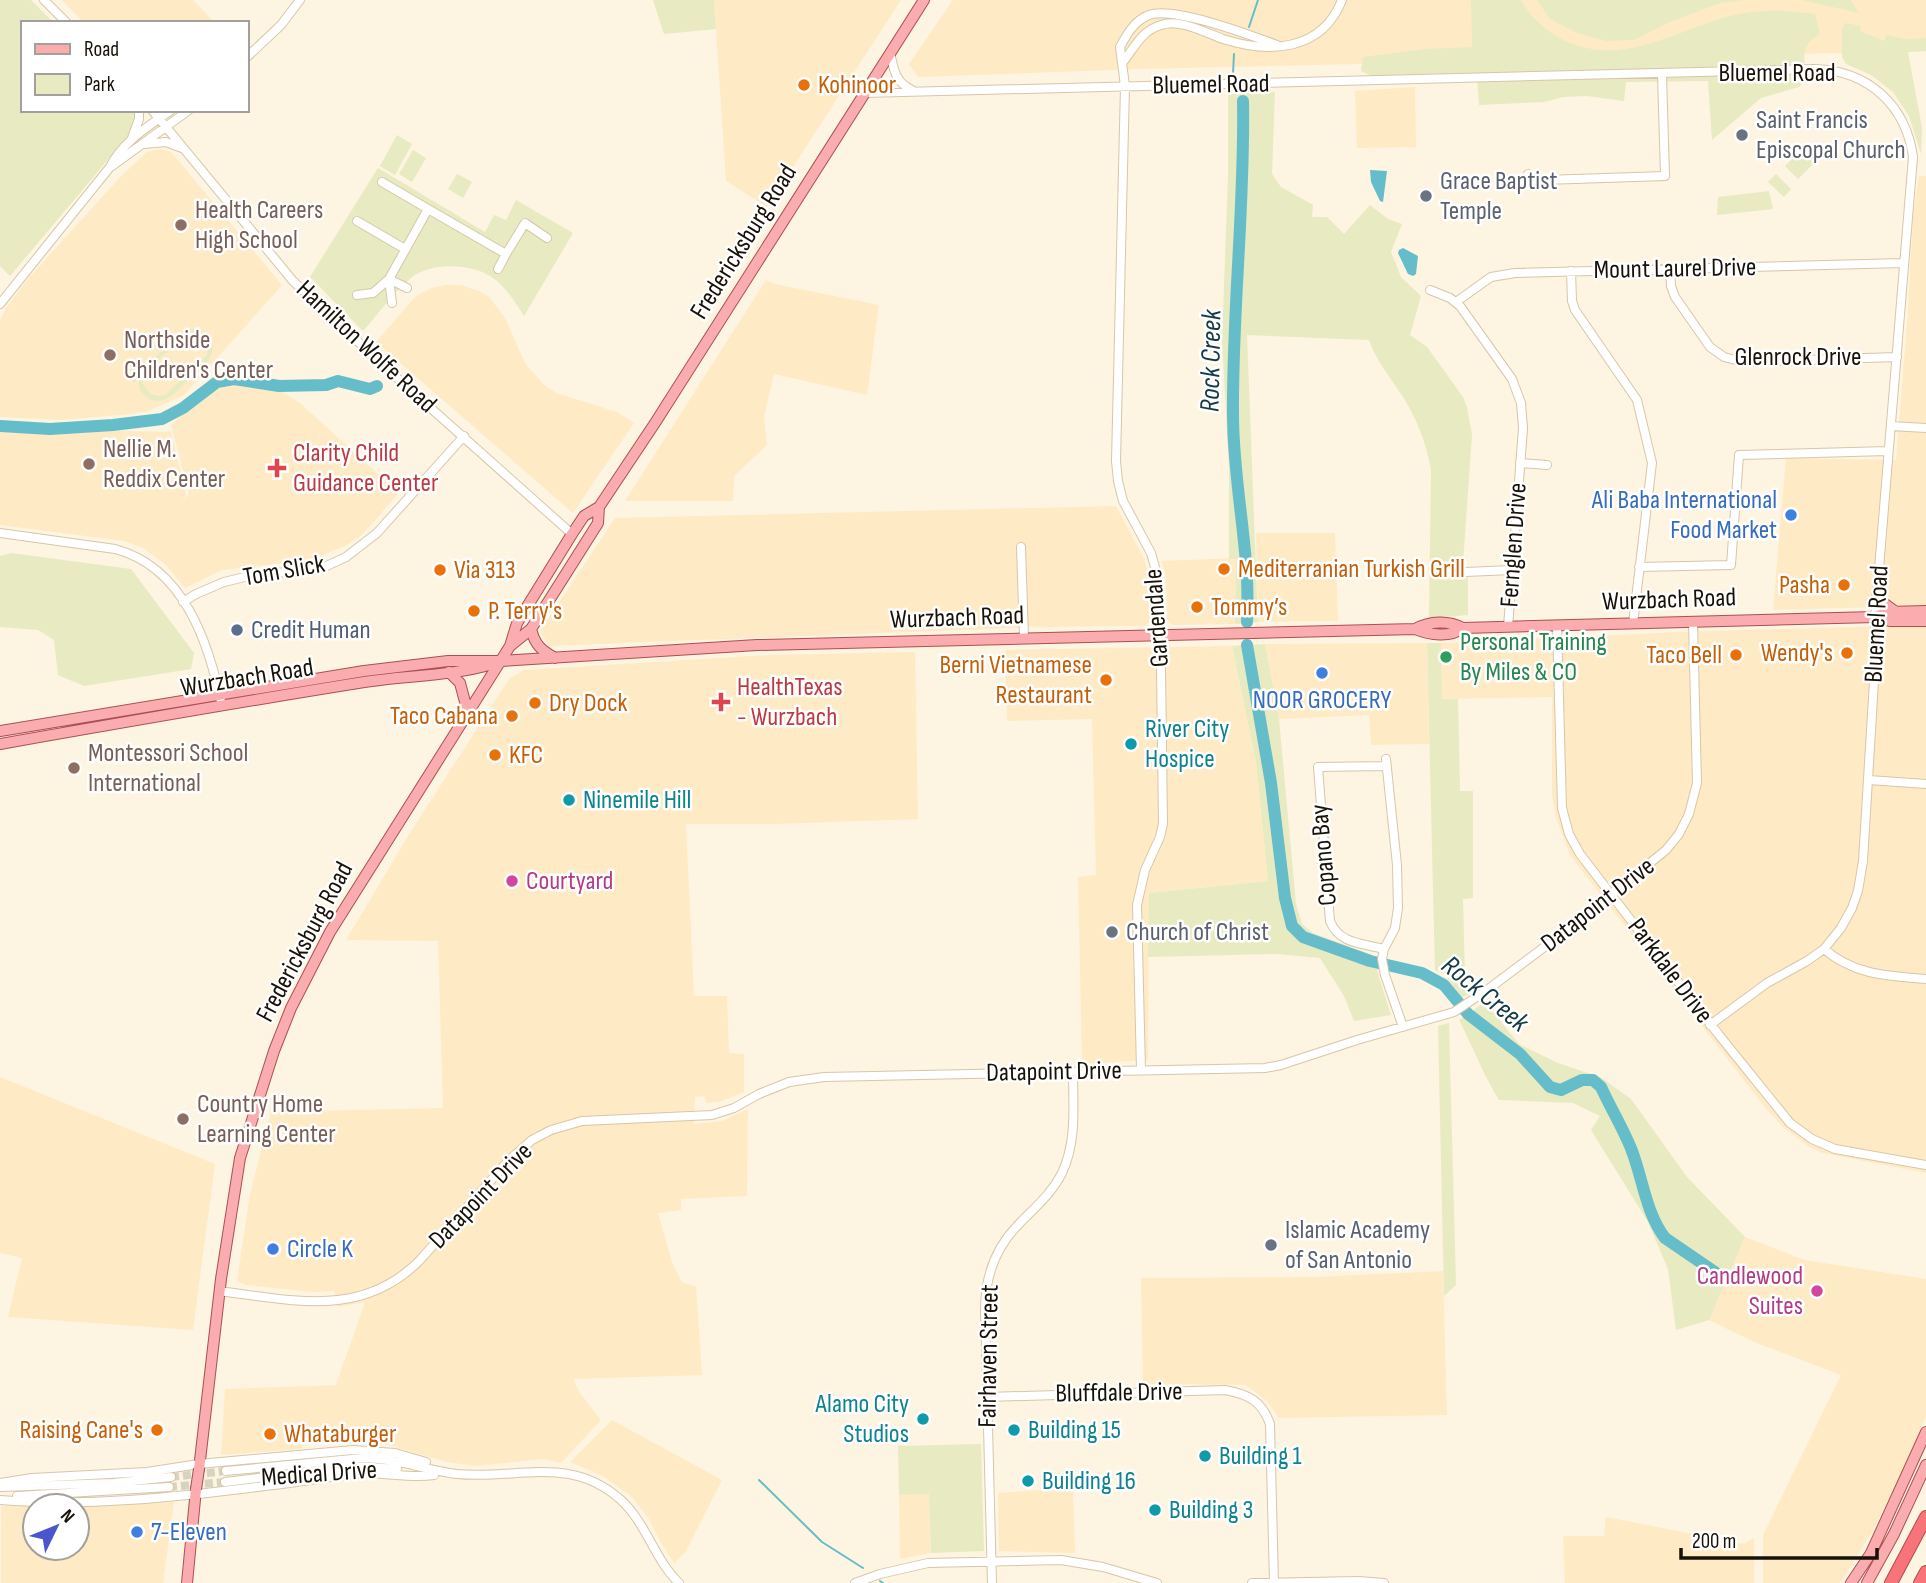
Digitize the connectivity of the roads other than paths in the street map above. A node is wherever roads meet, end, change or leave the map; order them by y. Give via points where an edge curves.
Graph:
1 (44, 0) edge
2 (300, 0) edge
3 (924, 0) edge
4 (1342, 0) edge
5 (65, 21) edge
6 (1277, 45) junction
7 (890, 52) junction
8 (248, 56) edge
9 (1123, 62) junction
10 (1662, 74) junction
11 (1125, 86) junction
12 (915, 92) junction
13 (864, 93) junction
14 (139, 112) edge
15 (154, 112) edge
16 (168, 112) edge
17 (186, 112) edge
18 (159, 119) junction
19 (166, 127) junction
20 (132, 139) junction
21 (141, 144) junction
22 (186, 151) junction
23 (110, 167) junction
24 (1528, 174) dead end
25 (382, 182) dead end
26 (428, 209) junction
27 (357, 221) dead end
28 (547, 237) dead end
29 (405, 248) junction
30 (506, 254) junction
31 (1904, 263) junction
32 (1670, 268) junction
33 (498, 269) dead end
34 (1571, 271) junction
35 (390, 279) junction
36 (407, 288) dead end
37 (1430, 290) dead end
38 (357, 295) dead end
39 (1456, 302) junction
40 (392, 303) dead end
41 (0, 304) edge
42 (1897, 357) junction
43 (1891, 426) junction
44 (1926, 428) edge
45 (464, 436) junction
46 (1888, 451) junction
47 (1520, 463) junction
48 (1546, 465) dead end
49 (599, 507) junction
50 (0, 533) edge
51 (572, 534) junction
52 (1021, 547) dead end
53 (577, 556) junction
54 (1639, 568) junction
55 (1512, 570) junction
56 (1465, 572) dead end
57 (1877, 592) junction
58 (183, 602) junction
59 (1926, 611) edge
60 (1896, 612) junction
61 (1875, 617) junction
62 (1926, 621) edge
63 (1693, 622) junction
64 (1633, 624) junction
65 (1557, 626) junction
66 (1508, 627) junction
67 (531, 629) junction
68 (1160, 635) junction
69 (1024, 638) junction
70 (510, 646) junction
71 (555, 657) junction
72 (501, 661) junction
73 (449, 672) junction
74 (220, 700) junction
75 (468, 713) junction
76 (0, 731) edge
77 (1, 744) edge
78 (1869, 780) junction
79 (1926, 784) edge
80 (1612, 895) junction
81 (1384, 948) junction
82 (1824, 948) junction
83 (1926, 979) edge
84 (1710, 1025) junction
85 (1403, 1027) junction
86 (1141, 1070) junction
87 (1073, 1072) junction
88 (1926, 1165) edge
89 (219, 1291) junction
90 (987, 1397) junction
91 (1926, 1432) edge
92 (1926, 1465) edge
93 (199, 1466) junction
94 (226, 1471) tunnel mouth
95 (455, 1473) junction
96 (434, 1475) junction
97 (225, 1482) tunnel mouth
98 (0, 1485) edge
99 (196, 1491) junction
100 (0, 1499) edge
101 (1926, 1517) edge
102 (991, 1561) junction
103 (1926, 1572) edge
104 (187, 1583) edge
105 (679, 1583) edge
106 (855, 1583) edge
107 (992, 1583) edge
108 (1157, 1583) edge
109 (1252, 1583) edge
110 (1274, 1583) edge
111 (1384, 1583) edge
112 (1851, 1583) edge
113 (1867, 1583) edge
114 (1891, 1583) edge
115 (1920, 1583) edge

1 - 5 street
2 - 8 street
3 - 7 main road, Fredericksburg Road
4 - 6 street via 1336,15 1317,35 1292,45
6 - 9 street via 1228,40 1164,23 1138,39
6 - 9 street, Gardendale via 1179,15 1157,13 1135,23 1126,35 1120,47
7 - 12 street via 895,76
7 - 13 main road, Fredericksburg Road
9 - 11 street, Gardendale
10 - 11 street, Bluemel Road
10 - 24 street via 1665,176 1544,180
10 - 31 street, Bluemel Road via 1826,70 1848,74 1876,88 1900,116 1911,145
11 - 12 street, Bluemel Road
11 - 68 street, Gardendale via 1116,461 1123,501 1154,562
12 - 13 street, Bluemel Road
13 - 49 main road, Fredericksburg Road
14 - 20 street
15 - 18 street, Hamilton Wolfe Road
16 - 18 street
17 - 19 street
18 - 19 street, Hamilton Wolfe Road
18 - 20 street
19 - 21 street
19 - 22 street, Hamilton Wolfe Road
20 - 23 street
21 - 22 street via 166,142
21 - 23 street
22 - 45 street, Hamilton Wolfe Road via 293,281
23 - 41 street
25 - 26 street
26 - 29 street
26 - 30 street
27 - 29 street
28 - 30 street via 525,223
29 - 35 street
30 - 33 street
31 - 32 street, Mount Laurel Drive
31 - 42 street, Bluemel Road
32 - 34 street, Mount Laurel Drive
32 - 42 street, Glenrock Drive via 1675,297 1710,347 1724,357 1743,362
34 - 39 street, Mount Laurel Drive via 1491,277
34 - 54 street via 1575,310 1640,408 1652,472
35 - 36 street
35 - 38 street via 373,293
35 - 40 street
37 - 39 street, Fernglen Drive
39 - 47 street, Fernglen Drive via 1516,387 1524,420
42 - 43 street, Bluemel Road
43 - 44 street
43 - 46 street, Bluemel Road
45 - 51 street, Hamilton Wolfe Road
45 - 58 street, Tom Slick via 377,533 346,557 320,569 224,582
46 - 54 street via 1739,455 1731,565
46 - 57 street, Bluemel Road
47 - 48 street, Fernglen Drive
47 - 55 street, Fernglen Drive
49 - 51 main road, Fredericksburg Road via 584,516
49 - 53 main road, Fredericksburg Road via 598,523
50 - 58 street via 129,553 155,567
51 - 53 main road
51 - 70 main road, Fredericksburg Road via 517,623
52 - 69 street
53 - 67 main road, Fredericksburg Road
54 - 64 street
55 - 56 street
55 - 66 street, Fernglen Drive
57 - 60 main road
57 - 61 street, Bluemel Road
58 - 74 street via 208,649
59 - 60 main road, Wurzbach Road
60 - 61 main road, Wurzbach Road
61 - 62 main road, Wurzbach Road
61 - 63 main road, Wurzbach Road
61 - 78 street, Bluemel Road
63 - 64 main road, Wurzbach Road
63 - 80 street, Datapoint Drive via 1697,761 1693,802 1667,850
64 - 65 main road, Wurzbach Road
65 - 66 main road, Wurzbach Road
65 - 80 street, Parkdale Drive via 1562,808 1576,847
66 - 68 main road, Wurzbach Road via 1463,628 1456,634 1415,629
67 - 70 main road, Fredericksburg Road
67 - 71 main road via 540,649
68 - 69 main road, Wurzbach Road
68 - 86 street, Gardendale via 1163,824 1144,870 1138,905
69 - 71 main road, Wurzbach Road via 757,645
70 - 72 main road, Fredericksburg Road
71 - 72 main road, Wurzbach Road
72 - 73 main road, Wurzbach Road
72 - 74 main road, Wurzbach Road via 479,659 364,671
72 - 75 main road, Fredericksburg Road
73 - 74 main road, Wurzbach Road
73 - 75 main road via 460,683
74 - 76 main road, Wurzbach Road
74 - 77 main road, Wurzbach Road
75 - 89 main road, Fredericksburg Road via 337,921 291,1008 240,1158
78 - 79 street
78 - 82 street, Bluemel Road via 1858,891 1842,928
80 - 84 street, Parkdale Drive
80 - 85 street, Datapoint Drive via 1471,1002 1454,1012
81 - 81 street, Copano Bay via 1349,941 1330,921 1318,767 1386,762 1398,916
81 - 85 street via 1383,969
82 - 83 street via 1860,970
82 - 84 street, Bluemel Road
84 - 88 street, Parkdale Drive via 1779,1112 1801,1132 1835,1149
85 - 86 street, Datapoint Drive via 1272,1067
86 - 87 street, Datapoint Drive
87 - 89 street, Datapoint Drive via 811,1078 789,1082 712,1115 582,1121 540,1136 519,1150 421,1260 388,1285 355,1298 325,1302
87 - 90 street, Fairhaven Street via 1073,1129 1066,1164 1047,1196 1009,1234 990,1273 985,1310
89 - 93 main road, Fredericksburg Road
90 - 102 street, Fairhaven Street
90 - 110 street, Bluffdale Drive via 1225,1390 1250,1396 1263,1408 1270,1424
91 - 112 main road via 1871,1553
92 - 113 main road
93 - 95 street via 365,1450 408,1456
93 - 98 street via 32,1478
93 - 99 main road, Fredericksburg Road, bridge
94 - 95 street, Medical Drive via 384,1458
95 - 96 street, Medical Drive
95 - 105 street, Medical Drive via 547,1470 592,1481 636,1517 661,1562
96 - 97 street, Medical Drive via 356,1466
96 - 99 street via 353,1474
98 - 100 street via 170,1482
99 - 100 street via 118,1501
99 - 104 main road, Fredericksburg Road
101 - 114 highway
102 - 106 street via 928,1563
102 - 107 street, Fairhaven Street
102 - 108 street via 1061,1560
103 - 115 highway
109 - 110 street
110 - 111 street

